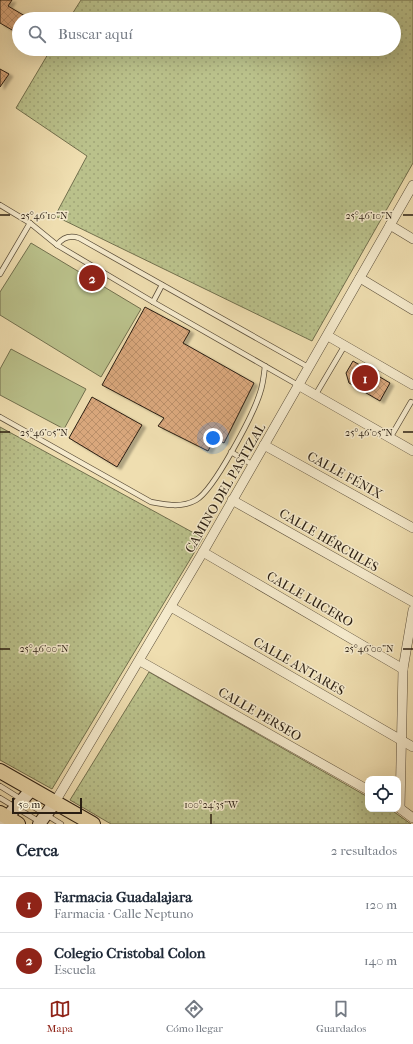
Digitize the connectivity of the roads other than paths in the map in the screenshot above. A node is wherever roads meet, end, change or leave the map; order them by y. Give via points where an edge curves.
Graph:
1 (413, 184) edge
2 (0, 205) edge
3 (30, 224) junction
4 (390, 225) junction
5 (413, 239) edge
6 (57, 244) junction
7 (0, 274) edge
8 (360, 278) junction
9 (162, 285) junction
10 (153, 302) junction
11 (413, 310) edge
12 (328, 336) junction
13 (345, 345) junction
14 (265, 366) junction
15 (308, 367) junction
16 (298, 385) junction
17 (413, 385) edge
18 (316, 394) junction
19 (411, 402) dead end
20 (0, 417) edge
21 (390, 438) junction
22 (264, 446) junction
23 (413, 451) edge
24 (231, 452) junction
25 (253, 465) junction
26 (232, 500) junction
27 (413, 528) edge
28 (203, 552) junction
29 (413, 602) edge
30 (171, 607) junction
31 (413, 610) edge
32 (140, 661) junction
33 (403, 669) junction
34 (402, 741) junction
35 (413, 747) edge
36 (0, 771) edge
37 (400, 776) edge
38 (0, 786) edge
39 (365, 788) edge
40 (0, 798) edge
41 (55, 802) junction
42 (401, 809) edge
43 (14, 810) edge
44 (413, 818) edge
45 (42, 821) edge
46 (61, 824) edge
47 (93, 824) edge

1 - 4 street, CAMINO DEL PASTIZAL
2 - 3 lane
3 - 6 lane
3 - 7 lane
4 - 5 street
4 - 8 street, CAMINO DEL PASTIZAL
6 - 9 lane via 68,237 79,238
6 - 10 lane
8 - 11 street
8 - 12 street, CAMINO DEL PASTIZAL
9 - 10 lane
9 - 15 lane
10 - 14 lane
12 - 13 street
12 - 15 street, CAMINO DEL PASTIZAL
13 - 17 street
13 - 18 lane
14 - 16 lane
14 - 24 lane via 261,392
15 - 16 street, CAMINO DEL PASTIZAL
16 - 18 street
16 - 22 street, CAMINO DEL PASTIZAL
18 - 21 street
19 - 21 lane
20 - 24 lane via 151,502 166,505 196,500 208,488
21 - 23 street
22 - 25 street, CAMINO DEL PASTIZAL
22 - 27 street, CALLE FÉNIX
24 - 25 lane
25 - 26 street, CAMINO DEL PASTIZAL
26 - 28 street, CAMINO DEL PASTIZAL
26 - 29 street, CALLE HÉRCULES
28 - 30 street, CAMINO DEL PASTIZAL
28 - 33 street, CALLE LUCERO
30 - 32 street, CAMINO DEL PASTIZAL
30 - 34 street, CALLE ANTARES
31 - 33 street
32 - 39 street, CALLE PERSEO
32 - 41 street, CAMINO DEL PASTIZAL
33 - 34 street
34 - 35 street, CALLE ANTARES
34 - 37 street
36 - 43 main road
38 - 43 lane
40 - 43 lane
41 - 43 main road
41 - 45 street
41 - 47 main road
42 - 44 street
43 - 45 lane
43 - 45 lane
45 - 46 lane

